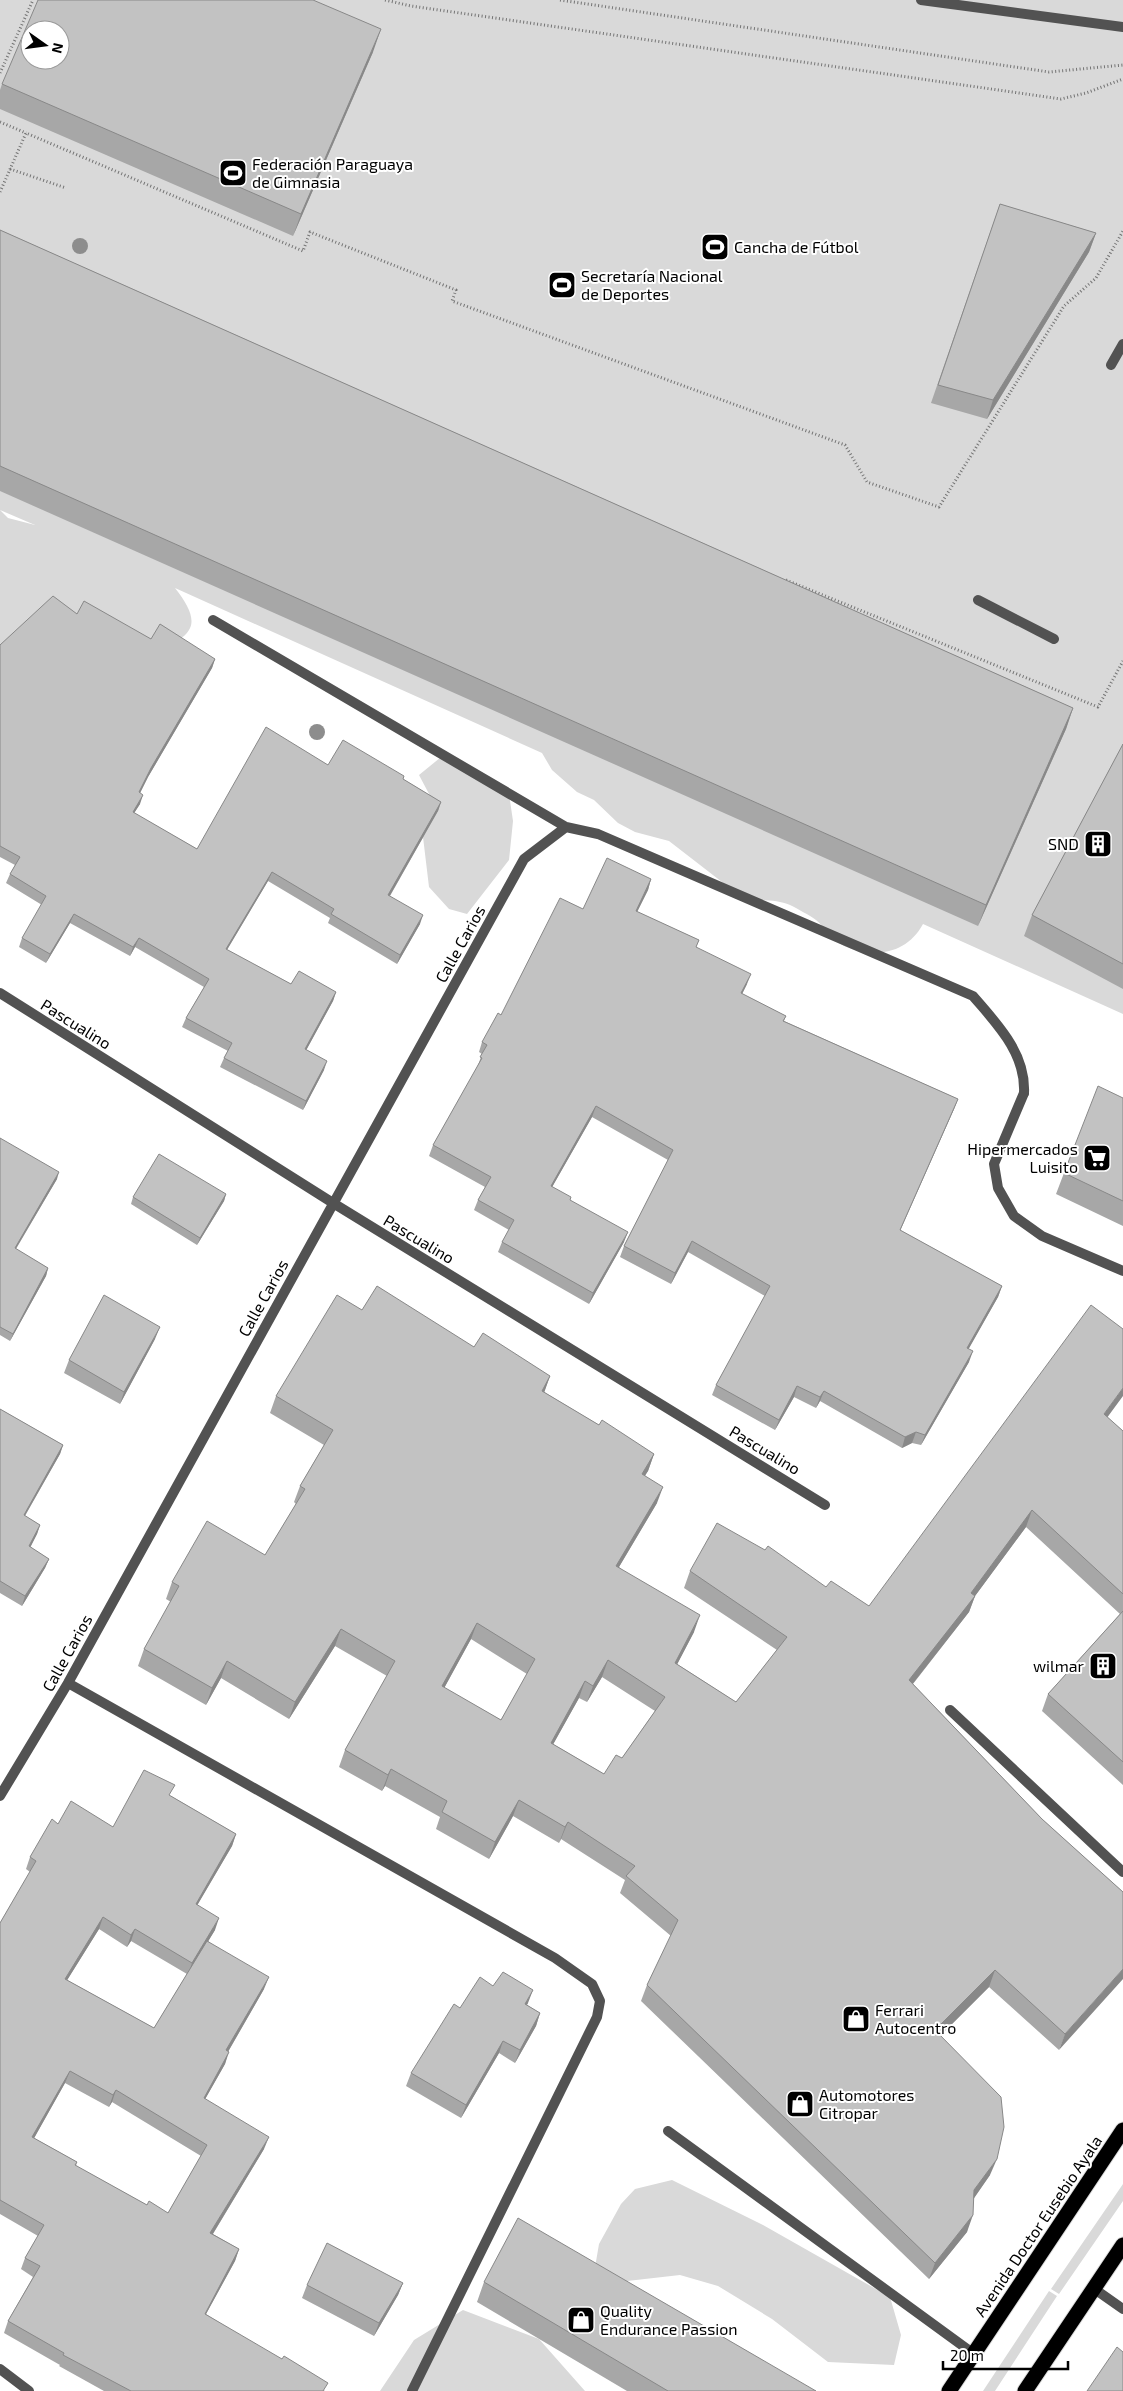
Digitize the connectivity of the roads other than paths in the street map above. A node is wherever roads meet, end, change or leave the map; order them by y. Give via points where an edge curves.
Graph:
1 (921, 0) edge
2 (1123, 27) edge
3 (1123, 344) edge
4 (1111, 365) dead end
5 (978, 600) dead end
6 (213, 620) dead end
7 (1054, 640) dead end
8 (566, 827) junction
9 (0, 993) edge
10 (332, 1203) junction
11 (1123, 1271) edge
12 (825, 1504) dead end
13 (68, 1683) junction
14 (950, 1710) dead end
15 (0, 1796) edge
16 (1123, 1872) edge
17 (1123, 2130) edge
18 (668, 2131) dead end
19 (1123, 2245) edge
20 (1093, 2288) junction
21 (1123, 2309) edge
22 (974, 2354) junction
23 (0, 2369) edge
24 (29, 2391) edge
25 (412, 2391) edge
26 (949, 2391) edge
27 (1025, 2391) edge

1 - 2 street
3 - 4 street
5 - 7 street
6 - 8 street
8 - 10 street, Calle Carios via 524,859
8 - 11 street via 598,834 973,996 1008,1037 1025,1078 1024,1093 994,1164 998,1188 1014,1216 1042,1236
9 - 10 street, Pascualino
10 - 12 street, Pascualino
10 - 13 street, Calle Carios
13 - 15 street, Calle Carios
13 - 25 street via 546,1954 592,1984 600,2001 597,2017
14 - 16 street
17 - 22 highway, Avenida Doctor Eusebio Ayala
18 - 22 street
19 - 20 highway
20 - 21 street
20 - 27 highway
22 - 26 highway, Avenida Doctor Eusebio Ayala
23 - 24 street

